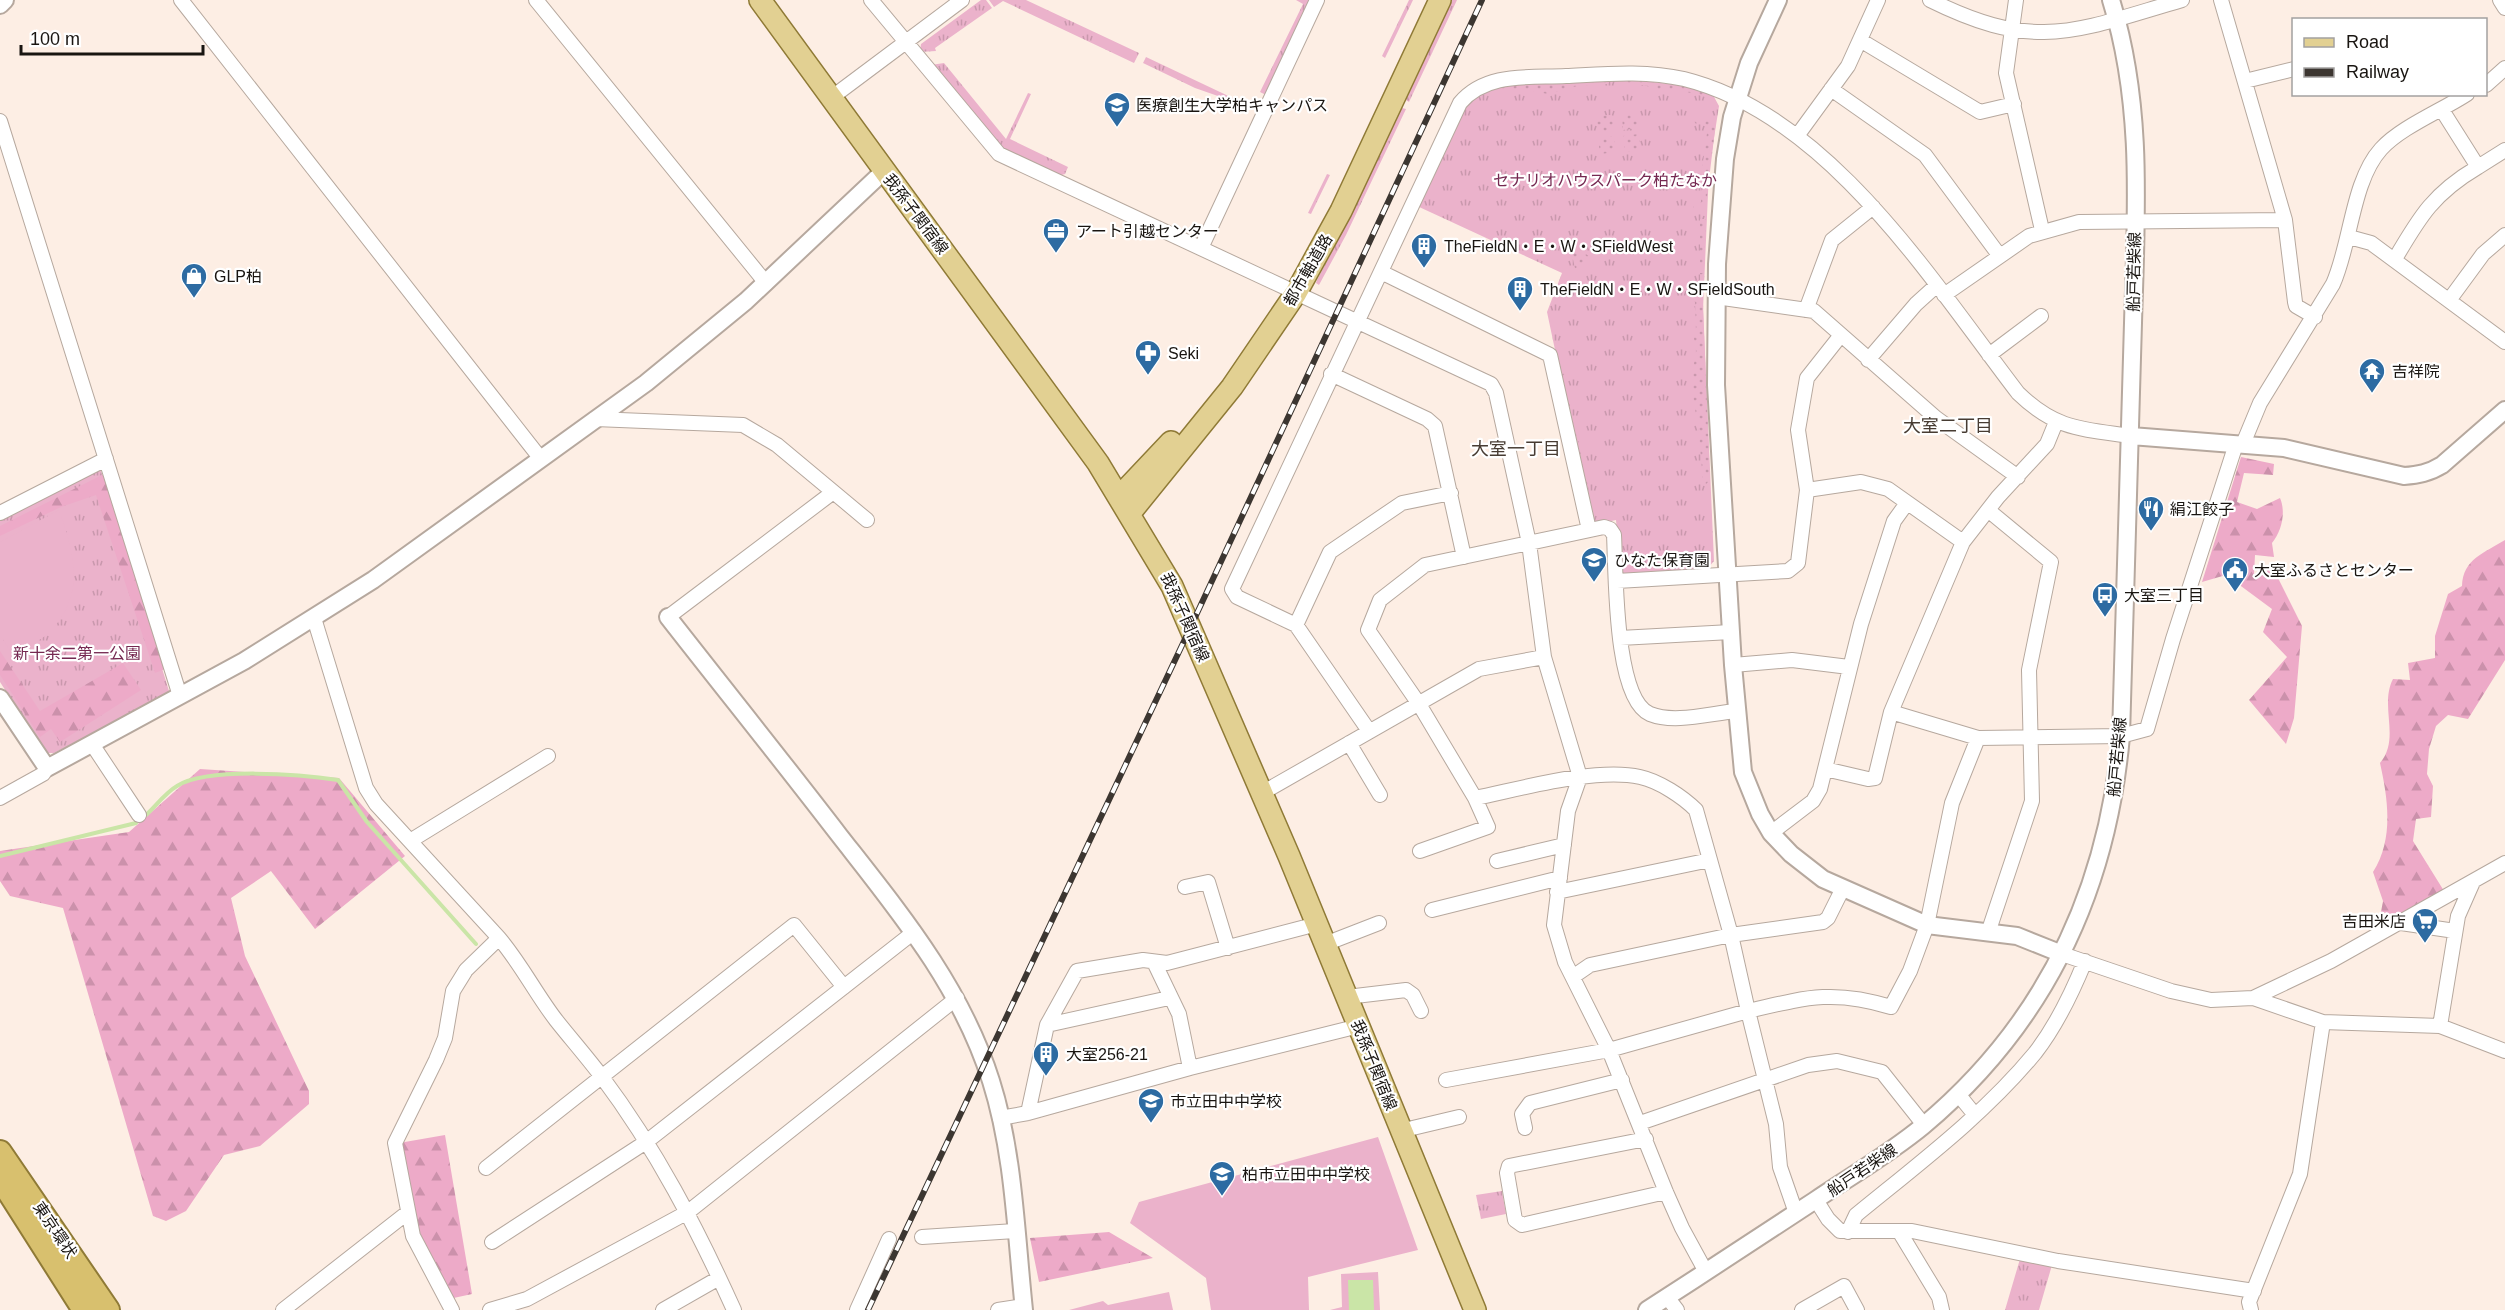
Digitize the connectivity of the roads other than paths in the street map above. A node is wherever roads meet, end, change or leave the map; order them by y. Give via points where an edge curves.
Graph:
1 (5, 0) edge
2 (181, 0) edge
3 (536, 0) edge
4 (760, 0) edge
5 (871, 0) edge
6 (962, 0) edge
7 (1317, 0) edge
8 (1426, 0) edge
9 (1440, 0) edge
10 (1778, 0) edge
11 (1878, 0) edge
12 (1930, 0) edge
13 (2016, 0) edge
14 (2110, 0) edge
15 (2182, 0) edge
16 (2221, 0) edge
17 (2500, 0) edge
18 (0, 5) edge
19 (2505, 8) edge
20 (2116, 19) junction
21 (2012, 31) junction
22 (1860, 40) junction
23 (906, 42) junction
24 (2505, 68) edge
25 (2292, 69) edge
26 (2245, 81) junction
27 (2487, 85) edge
28 (1831, 89) junction
29 (2464, 96) edge
30 (831, 98) junction
31 (1737, 98) junction
32 (2014, 104) junction
33 (2442, 110) junction
34 (0, 121) edge
35 (1797, 136) junction
36 (2505, 150) edge
37 (2478, 167) junction
38 (884, 171) junction
39 (1872, 207) junction
40 (2284, 220) junction
41 (2135, 222) junction
42 (2042, 230) junction
43 (2505, 235) edge
44 (2349, 237) junction
45 (1201, 248) junction
46 (1999, 255) junction
47 (2395, 259) junction
48 (1382, 272) junction
49 (766, 283) junction
50 (1941, 290) junction
51 (1291, 291) junction
52 (1716, 297) junction
53 (2450, 299) junction
54 (1806, 310) junction
55 (2041, 316) dead end
56 (2315, 317) junction
57 (1357, 322) junction
58 (1841, 335) junction
59 (2505, 342) edge
60 (1989, 355) junction
61 (1868, 360) junction
62 (1332, 374) junction
63 (2505, 410) edge
64 (595, 419) junction
65 (2056, 422) junction
66 (2131, 436) junction
67 (2240, 444) junction
68 (105, 459) junction
69 (541, 459) junction
70 (2018, 477) junction
71 (1807, 490) junction
72 (832, 493) junction
73 (1451, 493) junction
74 (1908, 503) junction
75 (1125, 504) junction
76 (1988, 510) junction
77 (0, 513) edge
78 (867, 520) dead end
79 (1590, 530) junction
80 (1963, 542) junction
81 (1529, 543) junction
82 (1464, 556) junction
83 (1727, 574) junction
84 (1617, 581) junction
85 (668, 617) joint
86 (314, 618) junction
87 (1296, 626) junction
88 (1731, 632) junction
89 (1620, 638) junction
90 (1544, 657) junction
91 (1733, 664) junction
92 (1849, 668) junction
93 (180, 696) junction
94 (0, 698) edge
95 (1419, 704) junction
96 (1737, 711) junction
97 (1891, 712) junction
98 (1369, 731) junction
99 (2121, 736) junction
100 (2030, 737) junction
101 (1978, 738) junction
102 (1349, 743) junction
103 (92, 744) junction
104 (548, 756) dead end
105 (47, 768) junction
106 (1825, 769) junction
107 (1580, 777) junction
108 (1262, 793) junction
109 (1380, 795) dead end
110 (0, 798) edge
111 (1475, 798) junction
112 (139, 815) dead end
113 (1771, 833) junction
114 (410, 841) junction
115 (1564, 845) junction
116 (1420, 851) dead end
117 (1710, 860) junction
118 (1497, 861) dead end
119 (2505, 862) edge
120 (1560, 878) junction
121 (2473, 882) junction
122 (1185, 887) dead end
123 (1842, 890) junction
124 (1557, 892) junction
125 (1432, 910) dead end
126 (1379, 923) dead end
127 (2401, 923) junction
128 (1317, 924) junction
129 (1927, 925) junction
130 (2455, 931) junction
131 (914, 932) junction
132 (1988, 933) junction
133 (1731, 934) junction
134 (499, 938) junction
135 (1325, 944) junction
136 (1228, 948) junction
137 (2062, 954) junction
138 (2085, 961) junction
139 (1154, 962) junction
140 (1574, 976) junction
141 (844, 987) junction
142 (1347, 997) junction
143 (1169, 998) junction
144 (2253, 998) junction
145 (957, 999) junction
146 (1421, 1011) dead end
147 (1748, 1011) junction
148 (2323, 1022) junction
149 (1047, 1025) junction
150 (1359, 1026) junction
151 (2440, 1026) junction
152 (1610, 1050) junction
153 (2505, 1051) edge
154 (1190, 1068) junction
155 (602, 1077) junction
156 (1446, 1080) dead end
157 (1622, 1080) junction
158 (1765, 1080) junction
159 (1958, 1094) junction
160 (1028, 1113) junction
161 (1975, 1115) junction
162 (1459, 1117) dead end
163 (1000, 1118) junction
164 (1640, 1123) junction
165 (1924, 1125) junction
166 (1525, 1128) dead end
167 (1400, 1131) junction
168 (1646, 1139) junction
169 (646, 1142) junction
170 (0, 1152) edge
171 (486, 1168) dead end
172 (0, 1178) edge
173 (1666, 1192) junction
174 (1816, 1200) junction
175 (688, 1212) junction
176 (407, 1213) junction
177 (1796, 1213) junction
178 (1015, 1231) junction
179 (1899, 1231) junction
180 (1848, 1232) junction
181 (922, 1237) dead end
182 (889, 1239) dead end
183 (492, 1242) dead end
184 (1707, 1272) junction
185 (719, 1278) junction
186 (2254, 1291) junction
187 (1672, 1303) edge
188 (529, 1304) edge
189 (1023, 1308) edge
190 (84, 1310) edge
191 (108, 1310) edge
192 (283, 1310) edge
193 (452, 1310) edge
194 (490, 1310) edge
195 (663, 1310) edge
196 (734, 1310) edge
197 (857, 1310) edge
198 (998, 1310) edge
199 (1474, 1310) edge
200 (1647, 1310) edge
201 (1802, 1310) edge
202 (1857, 1310) edge
203 (1942, 1310) edge
204 (2251, 1310) edge

1 - 18 street
2 - 69 street
3 - 49 street
4 - 30 main road, 我孫子関宿線
5 - 23 street
6 - 23 street
7 - 45 street
8 - 51 main road, 都市軸道路
9 - 51 main road, 都市軸道路 via 1341,211
10 - 31 street
11 - 22 street
12 - 21 street via 1981,23
13 - 21 street
14 - 20 street, 船戸若柴線
15 - 20 street
16 - 26 street
17 - 19 street
20 - 21 street via 2070,32
20 - 41 street, 船戸若柴線 via 2135,115
21 - 32 street via 2006,73
22 - 28 street
22 - 32 street via 1980,112
23 - 30 street
23 - 45 street via 999,154
24 - 27 street
25 - 26 street
26 - 40 street
28 - 35 street
28 - 46 street via 1925,155
29 - 33 street
30 - 38 main road, 我孫子関宿線
31 - 35 street
31 - 48 street via 1681,79 1640,74 1497,80 1479,87 1460,103
31 - 52 street via 1725,159
32 - 42 street
33 - 37 street
33 - 44 street via 2394,138 2374,158 2361,188
34 - 68 street
35 - 39 street
36 - 37 street
37 - 47 street via 2451,183 2420,216
38 - 49 street
38 - 75 main road, 我孫子関宿線
39 - 50 street
39 - 54 street via 1832,240
40 - 41 street
40 - 56 street via 2296,306
41 - 42 street via 2079,222
41 - 66 street, 船戸若柴線
42 - 46 street
43 - 53 street via 2483,254
44 - 47 street via 2371,243
44 - 56 street via 2341,267
45 - 51 street
46 - 50 street
47 - 53 street
48 - 57 street
48 - 79 street via 1550,355
49 - 64 street via 655,376
50 - 60 street
50 - 61 street via 1916,304
51 - 57 street
51 - 75 main road, 都市軸道路 via 1146,470
52 - 54 street
52 - 83 street via 1716,385
53 - 59 street
54 - 58 street via 1814,312
55 - 60 street
56 - 67 street via 2260,403
57 - 62 street
57 - 81 street via 1491,384
58 - 61 street
58 - 71 street via 1807,378 1798,430
60 - 65 street via 2035,410
61 - 70 street via 1936,417
62 - 73 street via 1432,422
62 - 87 street via 1232,589 1237,597
63 - 67 street via 2442,465 2416,475 2404,476 2284,448
64 - 69 street
64 - 72 street via 743,425 777,445
65 - 66 street
65 - 70 street via 2046,444
66 - 67 street
66 - 99 street, 船戸若柴線
67 - 99 street via 2172,639 2150,725
68 - 77 street
68 - 93 street
69 - 86 street
70 - 76 street
71 - 74 street via 1861,482 1888,489
71 - 83 street via 1798,563 1794,568
72 - 78 street
72 - 85 street
73 - 82 street
73 - 87 street via 1402,503 1330,552
74 - 80 street
74 - 92 street via 1894,521
75 - 108 main road, 我孫子関宿線 via 1172,585
76 - 80 street
76 - 100 street via 2051,562 2029,670
79 - 81 street
79 - 84 street via 1604,527 1614,535
80 - 97 street
81 - 82 street
81 - 90 street
82 - 95 street via 1425,565 1385,594 1368,630
83 - 84 street
83 - 88 street
84 - 89 street
85 - 131 street
86 - 93 street
86 - 114 street via 366,788
87 - 98 street
88 - 89 street
88 - 91 street
89 - 96 street via 1635,698 1649,713 1667,718
90 - 95 street via 1479,669
90 - 107 street
91 - 92 street via 1792,660
91 - 96 street
92 - 106 street
93 - 103 street
94 - 105 street
95 - 98 street
95 - 111 street
96 - 113 street via 1743,772
97 - 101 street
97 - 106 street via 1875,778
98 - 102 street
99 - 100 street
99 - 137 street, 船戸若柴線 via 2117,782 2103,848
100 - 101 street
100 - 132 street via 2032,801
101 - 129 street via 1952,803
102 - 108 street
102 - 109 street
103 - 105 street
103 - 112 street
104 - 114 street
105 - 110 street
106 - 113 street via 1813,801
107 - 111 street
107 - 115 street via 1568,811
107 - 117 street via 1638,776 1688,802 1696,810
108 - 128 main road, 我孫子関宿線
111 - 116 street via 1488,827
113 - 123 street via 1808,870
114 - 134 street
115 - 118 street
115 - 120 street
117 - 124 street
117 - 133 street
119 - 121 street
120 - 124 street
120 - 125 street
121 - 127 street
121 - 130 street
122 - 136 street via 1208,882
123 - 129 street
123 - 133 street via 1823,922
124 - 140 street via 1554,925 1565,962
126 - 135 street
127 - 130 street
127 - 144 street
128 - 135 main road, 我孫子関宿線
128 - 136 street
129 - 132 street
129 - 147 street via 1891,1007 1828,995
130 - 151 street
131 - 141 street
131 - 145 street
132 - 137 street via 2017,936
133 - 140 street via 1590,965
133 - 147 street
134 - 155 street via 520,963 554,1018
134 - 176 street via 466,970 453,991 445,1038 395,1143
135 - 142 main road, 我孫子関宿線
136 - 139 street via 1167,963
137 - 138 street
137 - 159 street, 船戸若柴線 via 2001,1046
138 - 144 street via 2211,1000
138 - 161 street via 2065,1006 2036,1052
139 - 143 street
139 - 149 street via 1143,960 1077,971
140 - 152 street
141 - 155 street via 794,925
141 - 169 street
142 - 146 street via 1406,990
142 - 150 main road, 我孫子関宿線
143 - 149 street
143 - 154 street via 1179,1014
144 - 148 street
145 - 163 street via 992,1083
145 - 175 street
147 - 152 street
147 - 158 street
148 - 151 street
148 - 186 street via 2300,1174
149 - 160 street
150 - 154 street
150 - 167 main road, 我孫子関宿線
151 - 153 street
152 - 156 street
152 - 157 street
154 - 160 street
155 - 169 street
155 - 171 street
157 - 164 street
157 - 166 street via 1530,1103 1522,1114
158 - 164 street
158 - 165 street via 1808,1065 1837,1061 1866,1067 1882,1072
158 - 177 street via 1776,1124 1780,1167
159 - 161 street
159 - 165 street, 船戸若柴線
160 - 163 street
161 - 180 street via 1856,1215
162 - 167 street
163 - 178 street
164 - 168 street
165 - 174 street, 船戸若柴線 via 1889,1153
167 - 199 main road, 我孫子関宿線
168 - 173 street
168 - 173 street via 1509,1166 1515,1220 1522,1225
169 - 175 street
169 - 183 street
170 - 191 highway, 東京環状
172 - 190 highway, 東京環状
173 - 184 street
174 - 177 street, 船戸若柴線
174 - 180 street via 1835,1227
175 - 185 street
175 - 188 street
176 - 192 street
176 - 193 street via 413,1236
177 - 184 street, 船戸若柴線
178 - 181 street
178 - 189 street
179 - 180 street
179 - 186 street via 2058,1261
179 - 203 street via 1939,1296
182 - 197 street
184 - 187 street, 船戸若柴線
185 - 195 street
185 - 196 street
186 - 204 street via 2249,1302
187 - 200 street, 船戸若柴線
188 - 194 street
189 - 198 street
201 - 202 street via 1844,1286

